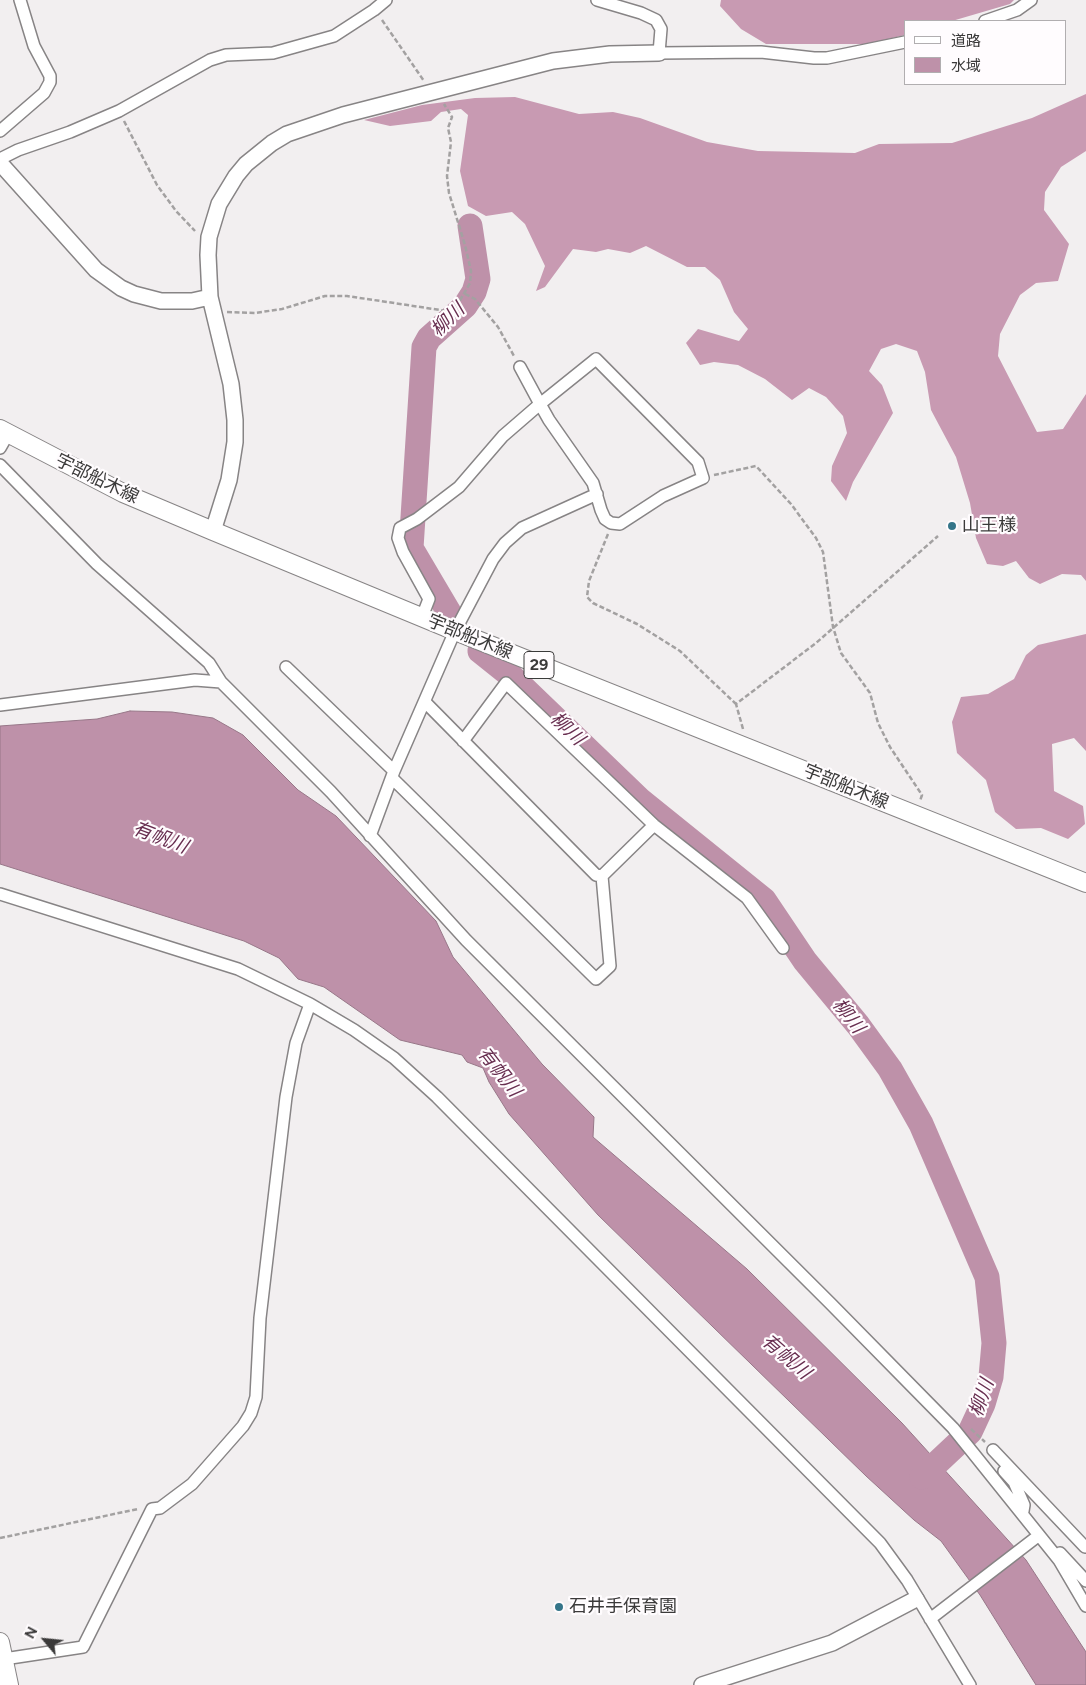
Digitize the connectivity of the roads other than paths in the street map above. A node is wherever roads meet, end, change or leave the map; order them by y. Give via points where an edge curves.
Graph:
1 (20, 0) edge
2 (386, 0) edge
3 (597, 0) edge
4 (1031, 0) edge
5 (988, 20) edge
6 (904, 42) edge
7 (659, 53) junction
8 (0, 131) edge
9 (0, 159) edge
10 (0, 163) edge
11 (210, 297) junction
12 (520, 367) road end
13 (540, 404) junction
14 (3, 437) edge
15 (0, 465) edge
16 (598, 494) junction
17 (213, 531) junction
18 (422, 617) junction
19 (455, 631) junction
20 (286, 667) dead end
21 (221, 682) junction
22 (425, 702) junction
23 (0, 705) edge
24 (463, 741) junction
25 (393, 774) junction
26 (654, 825) junction
27 (370, 836) junction
28 (602, 876) junction
29 (1086, 883) edge
30 (0, 894) edge
31 (783, 948) dead end
32 (310, 1004) junction
33 (1023, 1513) junction
34 (1038, 1540) junction
35 (1086, 1547) edge
36 (1086, 1581) edge
37 (916, 1599) junction
38 (1086, 1606) edge
39 (932, 1617) junction
40 (2, 1650) edge
41 (6, 1684) edge
42 (702, 1685) edge
43 (970, 1685) edge

1 - 8 street via 34,46 50,82 44,93
2 - 9 street via 334,36 273,53 226,55 210,60 119,111
3 - 7 street via 656,20 660,29
4 - 5 street via 1018,10
6 - 7 street via 821,58 761,52
7 - 11 street via 569,58 303,127 272,142 246,164 227,189 214,220 208,255
10 - 11 street via 96,270 114,284 134,294 161,301 192,301
11 - 17 street via 231,384 235,420 230,480
12 - 13 street
13 - 16 street via 581,463
13 - 16 street via 596,359 698,462 703,478 663,496 620,524 605,519
13 - 18 street via 503,436 459,487 400,528 398,538 429,599
14 - 17 main road, 宇部船木線 / 29
15 - 21 street via 97,564 209,664
16 - 19 street via 522,528 505,543 493,559
17 - 18 main road, 宇部船木線 / 29
18 - 19 main road, 宇部船木線 / 29
19 - 22 street
19 - 29 main road, 宇部船木線 / 29
20 - 25 street
21 - 23 street via 195,680
21 - 27 street via 331,792
22 - 24 street
22 - 25 street
24 - 26 street via 506,683
24 - 28 street via 596,875
25 - 27 street
25 - 28 street via 596,979 610,966
26 - 28 street
26 - 31 street via 747,898
27 - 33 street via 466,940 953,1428
30 - 32 street via 238,968
32 - 37 street via 394,1058 437,1097 880,1543 907,1580
32 - 40 street via 296,1043 286,1097 262,1293 254,1406 243,1426 192,1484 160,1508 152,1508 82,1647
33 - 34 street
33 - 35 street via 1024,1504 1014,1482 997,1464 993,1450
34 - 36 street via 1062,1554
34 - 38 street via 1059,1560
34 - 39 street
37 - 39 street
37 - 42 street via 832,1643
39 - 43 street
40 - 41 main road

